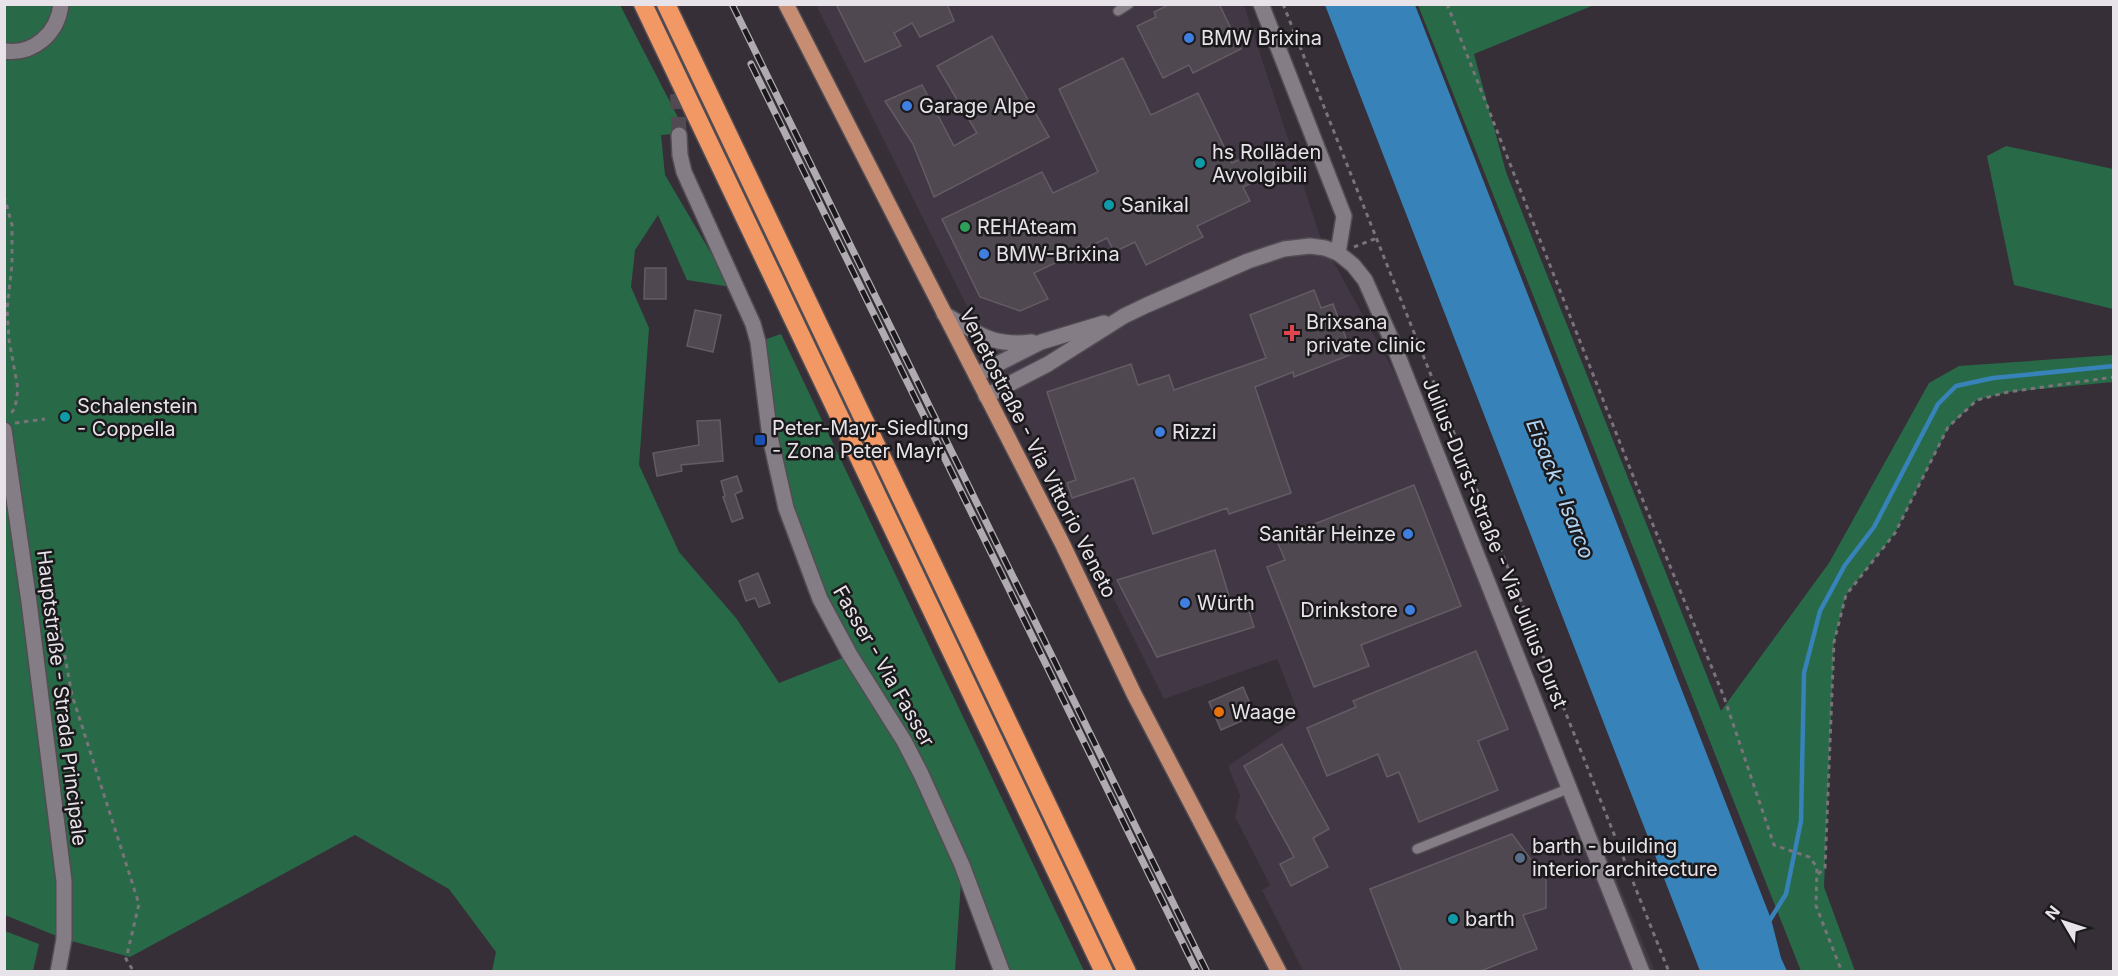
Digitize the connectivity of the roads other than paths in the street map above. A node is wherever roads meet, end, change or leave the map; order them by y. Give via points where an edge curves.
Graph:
1 (61, 4) edge
2 (643, 4) edge
3 (666, 4) edge
4 (786, 4) edge
5 (1129, 4) edge
6 (1261, 4) edge
7 (1118, 11) dead end
8 (4, 51) edge
9 (678, 135) tunnel mouth
10 (1338, 254) junction
11 (944, 314) junction
12 (1124, 316) junction
13 (1041, 342) junction
14 (976, 375) junction
15 (986, 396) junction
16 (8, 426) edge
17 (1570, 788) junction
18 (1417, 849) dead end
19 (58, 972) edge
20 (1002, 972) edge
21 (1104, 972) edge
22 (1127, 972) edge
23 (1279, 972) edge
24 (1642, 972) edge

1 - 8 street via 54,28 42,42 30,49
2 - 21 highway
3 - 22 highway
4 - 11 main road, Venetostraße - Via Vittorio Veneto
5 - 7 lane
6 - 10 street via 1344,216
9 - 20 street, Fasser - Via Fasser via 684,172 753,324 770,437 786,508 820,599 921,774 962,865
10 - 12 street via 1310,246 1284,249
10 - 17 street, Julius-Durst-Straße - Via Julius Durst via 1365,280 1392,341
11 - 13 street via 990,340 1012,345
11 - 14 main road, Venetostraße - Via Vittorio Veneto
12 - 13 street
12 - 15 street via 1048,364
13 - 14 street
14 - 15 main road, Venetostraße - Via Vittorio Veneto
15 - 23 main road, Venetostraße - Via Vittorio Veneto via 1134,694
16 - 19 street, Hauptstraße - Strada Principale via 64,881 64,939
17 - 18 lane
17 - 24 street, Julius-Durst-Straße - Via Julius Durst

